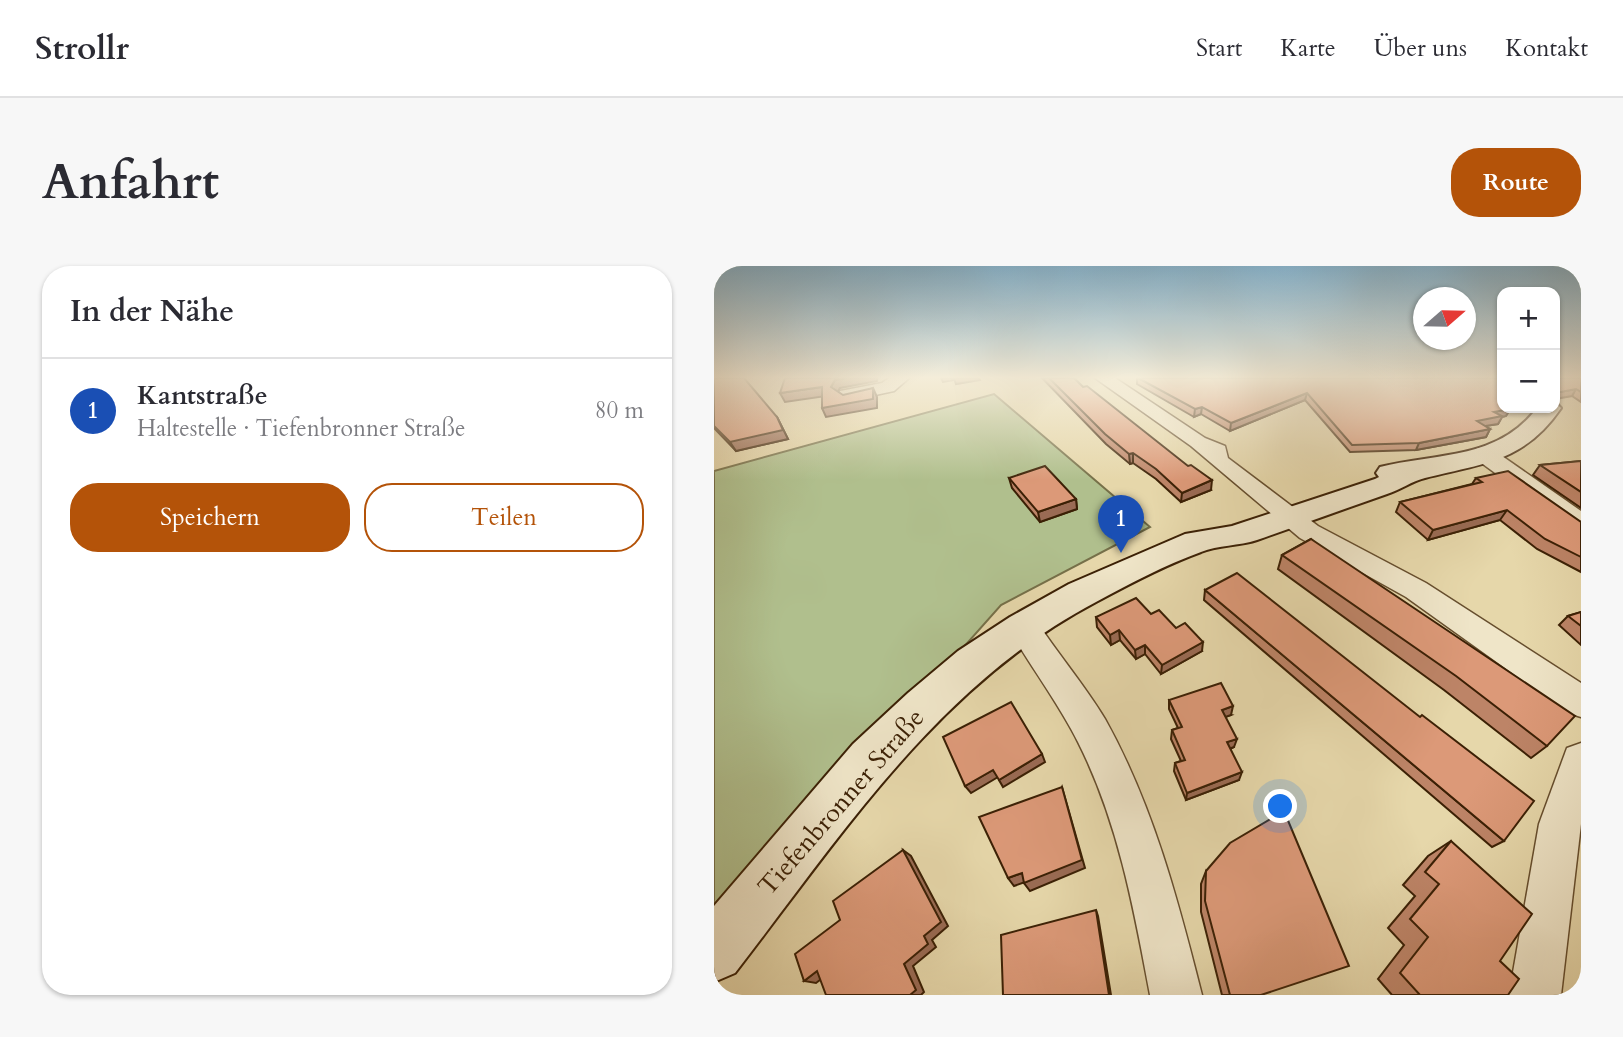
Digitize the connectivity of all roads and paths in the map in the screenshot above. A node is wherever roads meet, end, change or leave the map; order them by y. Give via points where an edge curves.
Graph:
1 (1155, 412) edge
2 (1546, 413) edge
3 (1484, 454) junction
4 (1291, 505) junction
5 (1581, 523) edge
6 (1024, 627) junction
7 (1581, 702) edge
8 (1581, 761) edge
9 (714, 952) edge
10 (1175, 995) edge
11 (1535, 995) edge

1 - 4 street
2 - 3 street, Tiefenbronner Straße via 1522,438
3 - 4 street, Tiefenbronner Straße via 1416,471 1385,485
3 - 5 street
4 - 6 street, Tiefenbronner Straße via 1236,536 1196,541 1082,593
4 - 7 street via 1308,532 1416,590
6 - 9 street, Tiefenbronner Straße via 972,663 870,760
6 - 10 street via 1090,729 1126,803 1155,900
8 - 11 street via 1560,824

